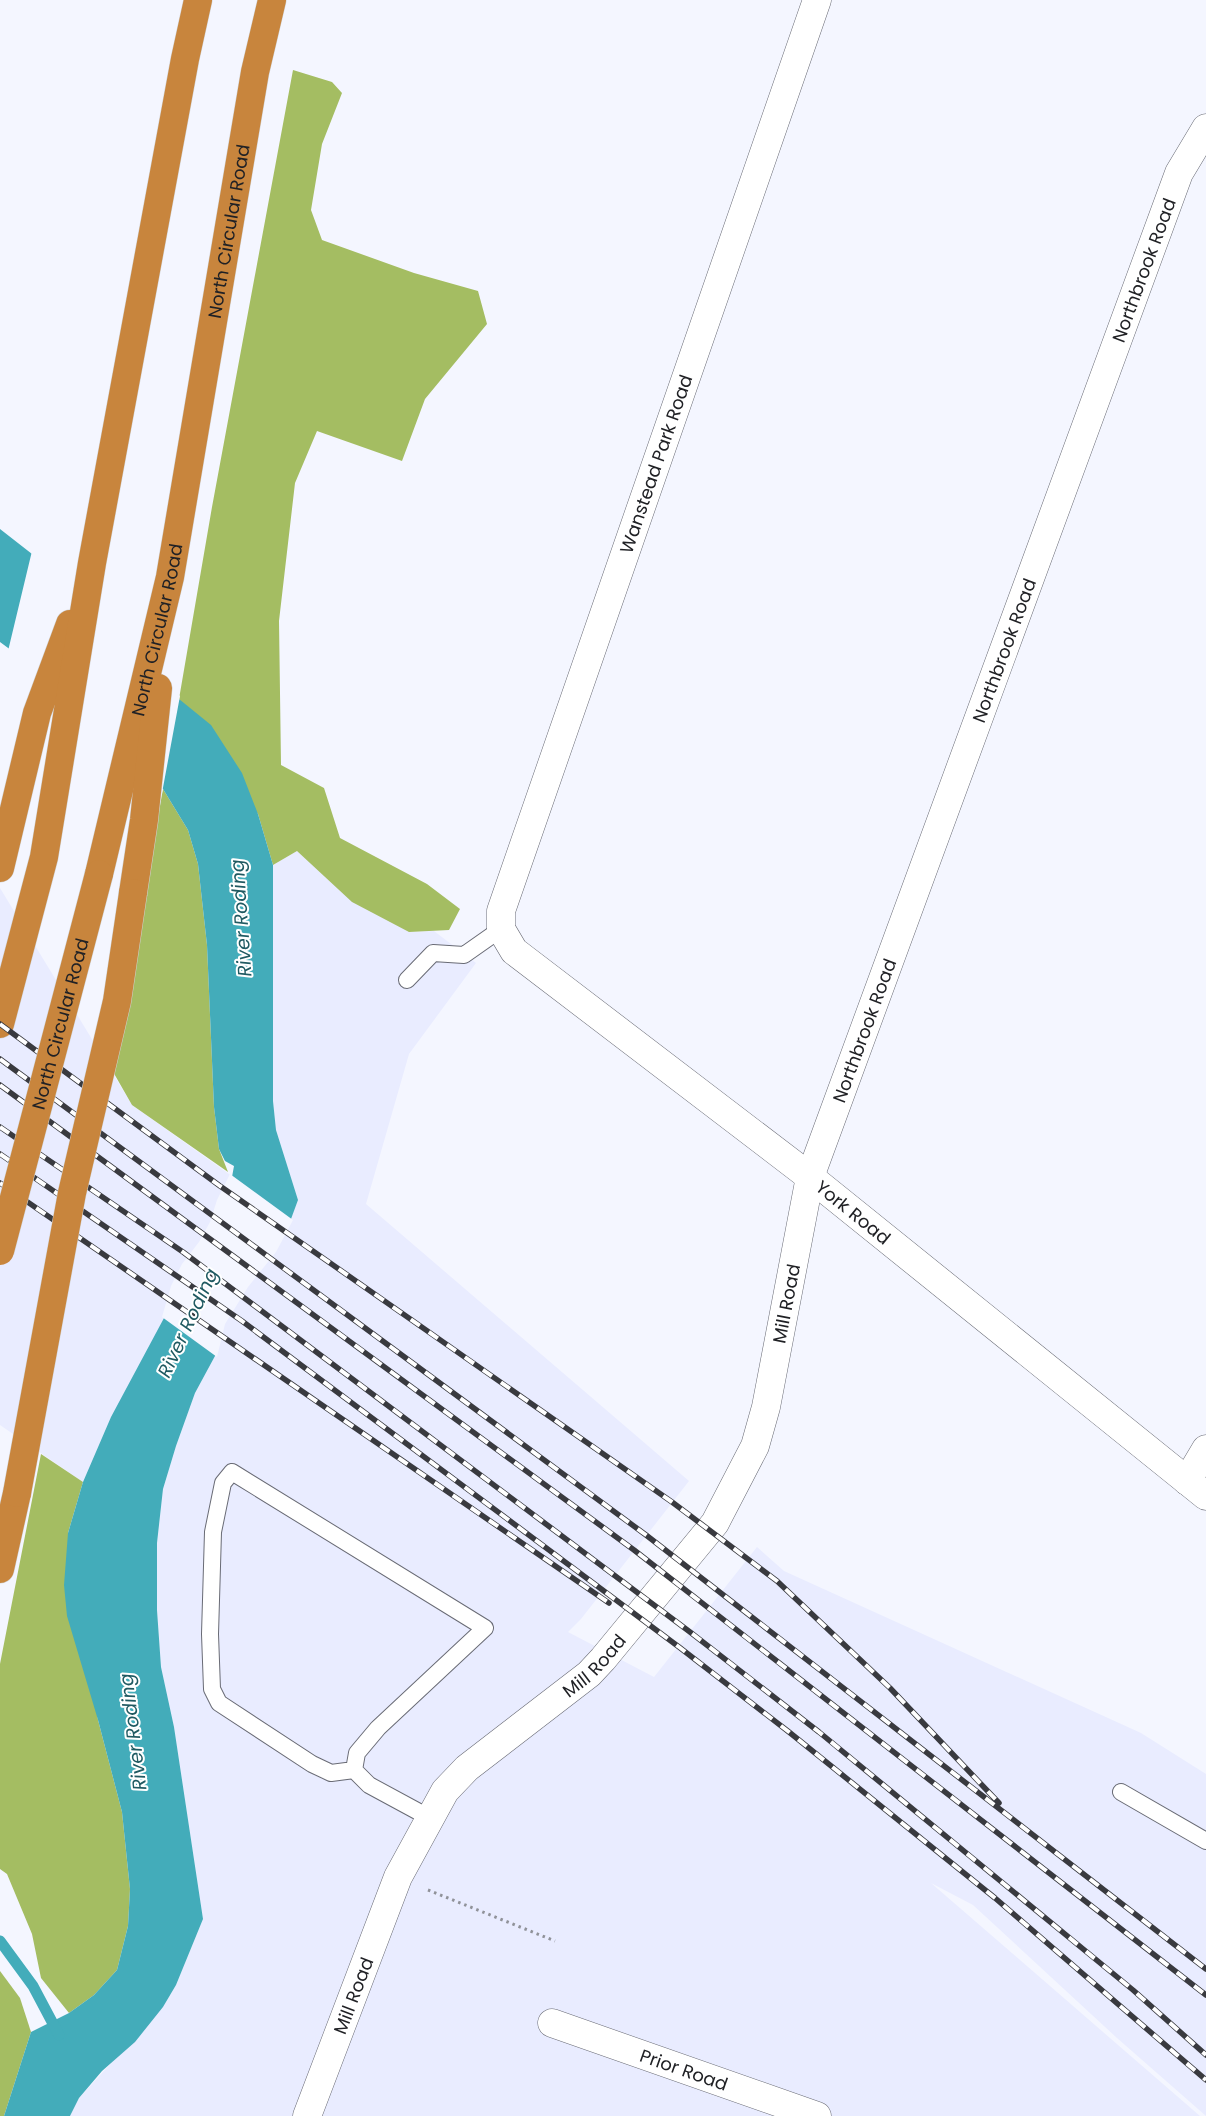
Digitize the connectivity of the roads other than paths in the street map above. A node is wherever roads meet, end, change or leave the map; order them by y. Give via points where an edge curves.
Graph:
1 (198, 0) edge
2 (272, 0) edge
3 (817, 0) edge
4 (1206, 128) edge
5 (92, 564) junction
6 (170, 577) junction
7 (0, 868) edge
8 (502, 929) junction
9 (406, 980) dead end
10 (0, 1024) edge
11 (810, 1177) junction
12 (0, 1251) edge
13 (1206, 1449) edge
14 (1197, 1489) edge
15 (0, 1569) edge
16 (354, 1770) junction
17 (1121, 1792) dead end
18 (430, 1818) junction
19 (1206, 1842) edge
20 (552, 2023) dead end
21 (306, 2116) edge
22 (817, 2116) edge

1 - 5 highway
2 - 6 highway, North Circular Road via 255,72
3 - 8 street, Wanstead Park Road via 501,911
4 - 11 street, Northbrook Road via 1179,173
5 - 7 highway via 37,713
5 - 10 highway via 44,857
6 - 12 highway, North Circular Road, bridge via 99,874
6 - 15 highway, bridge via 144,820 117,1001 72,1193
8 - 9 lane via 464,955 432,953
8 - 11 street, York Road via 514,951
11 - 14 street, York Road
11 - 18 street, Mill Road via 766,1407 755,1446 715,1523 589,1674 467,1768 445,1791
13 - 14 street
16 - 16 lane via 331,1773 312,1764 219,1703 212,1689 213,1532 223,1483 232,1472 486,1628 364,1744 357,1753
16 - 18 lane via 369,1785
17 - 19 lane
18 - 21 street, Mill Road via 398,1878
20 - 22 street, Prior Road

